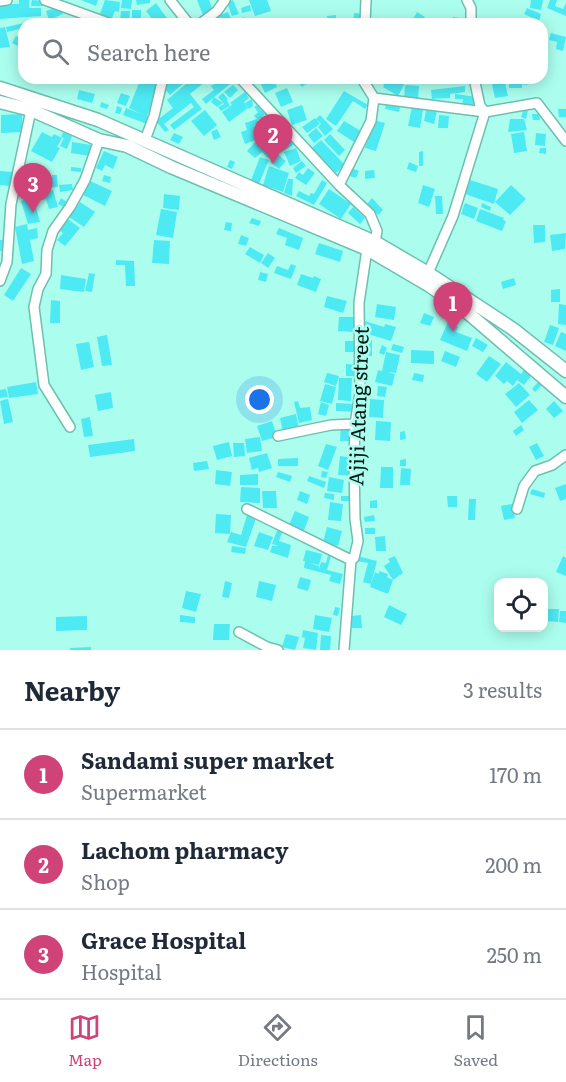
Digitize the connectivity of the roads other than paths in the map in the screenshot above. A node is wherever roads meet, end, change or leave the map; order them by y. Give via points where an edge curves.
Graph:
1 (7, 0) edge
2 (45, 0) edge
3 (170, 0) edge
4 (225, 0) edge
5 (366, 0) edge
6 (467, 0) edge
7 (0, 1) edge
8 (94, 18) edge
9 (184, 18) edge
10 (208, 18) edge
11 (365, 18) edge
12 (471, 18) edge
13 (162, 84) edge
14 (246, 84) edge
15 (365, 84) edge
16 (475, 84) edge
17 (0, 88) edge
18 (374, 98) junction
19 (0, 102) edge
20 (31, 110) junction
21 (485, 112) junction
22 (99, 140) junction
23 (145, 140) junction
24 (566, 141) edge
25 (339, 186) junction
26 (0, 203) edge
27 (11, 204) junction
28 (371, 246) junction
29 (428, 273) junction
30 (0, 281) edge
31 (566, 371) edge
32 (566, 397) edge
33 (355, 424) junction
34 (70, 427) dead end
35 (278, 436) dead end
36 (566, 455) edge
37 (247, 509) dead end
38 (517, 509) dead end
39 (351, 560) junction
40 (239, 632) dead end
41 (278, 650) edge
42 (344, 650) edge

1 - 7 street
2 - 8 street
3 - 9 street
4 - 10 street
5 - 11 street
6 - 12 street
13 - 23 street
14 - 25 street, Ajiji Atang street
15 - 18 street
16 - 21 street
17 - 23 main road
18 - 21 street
18 - 25 street via 371,121
19 - 20 main road
20 - 22 main road
20 - 27 street
21 - 24 street via 537,103
21 - 29 street via 453,216
22 - 28 main road via 127,146
22 - 34 street via 85,180 53,231 46,250 46,274 34,307 44,385
23 - 28 main road
25 - 28 street, Ajiji Atang street via 370,214 376,231
26 - 27 street
27 - 30 street via 7,262
28 - 29 main road
28 - 32 main road via 468,313
28 - 33 street, Ajiji Atang street via 359,303 360,393
29 - 31 main road via 513,329
33 - 35 street
33 - 39 street, Ajiji Atang street via 354,509 358,541
36 - 38 street via 535,471 524,486
37 - 39 street
39 - 42 street, Ajiji Atang street
40 - 41 street

